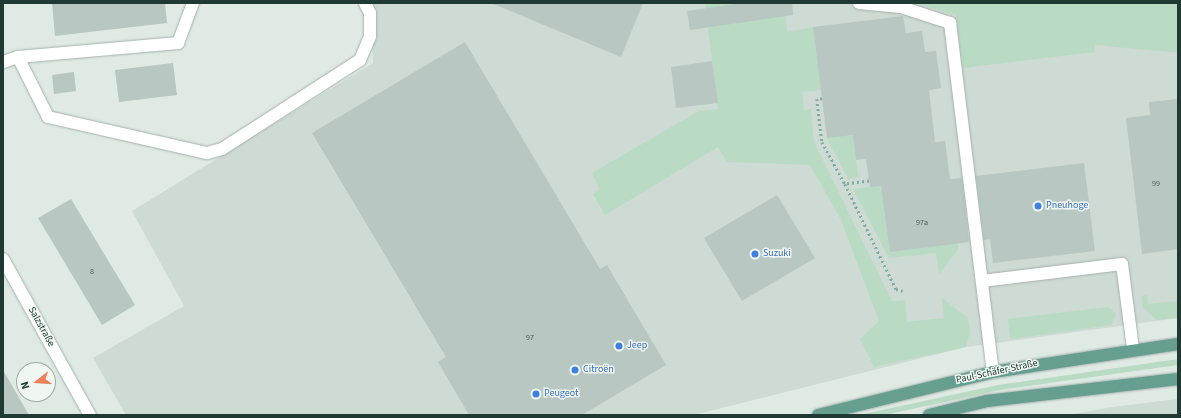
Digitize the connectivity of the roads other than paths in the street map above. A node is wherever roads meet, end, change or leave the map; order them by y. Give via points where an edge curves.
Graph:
1 (193, 3) edge
2 (365, 3) edge
3 (859, 3) edge
4 (18, 57) junction
5 (3, 62) edge
6 (3, 259) edge
7 (982, 281) junction
8 (1178, 344) edge
9 (1133, 350) junction
10 (994, 372) junction
11 (1178, 379) edge
12 (90, 415) edge
13 (818, 415) edge
14 (929, 415) edge

1 - 4 street via 178,43
2 - 4 street via 370,13 370,36 360,60 222,149 207,153 48,117
3 - 7 street via 901,7 950,24
4 - 5 street
6 - 12 street, Salzstraße
7 - 9 street via 1122,264
7 - 10 street
8 - 9 main road, Paul-Schäfer-Straße
9 - 10 main road, Paul-Schäfer-Straße
10 - 13 main road, Paul-Schäfer-Straße
11 - 14 main road via 988,402

